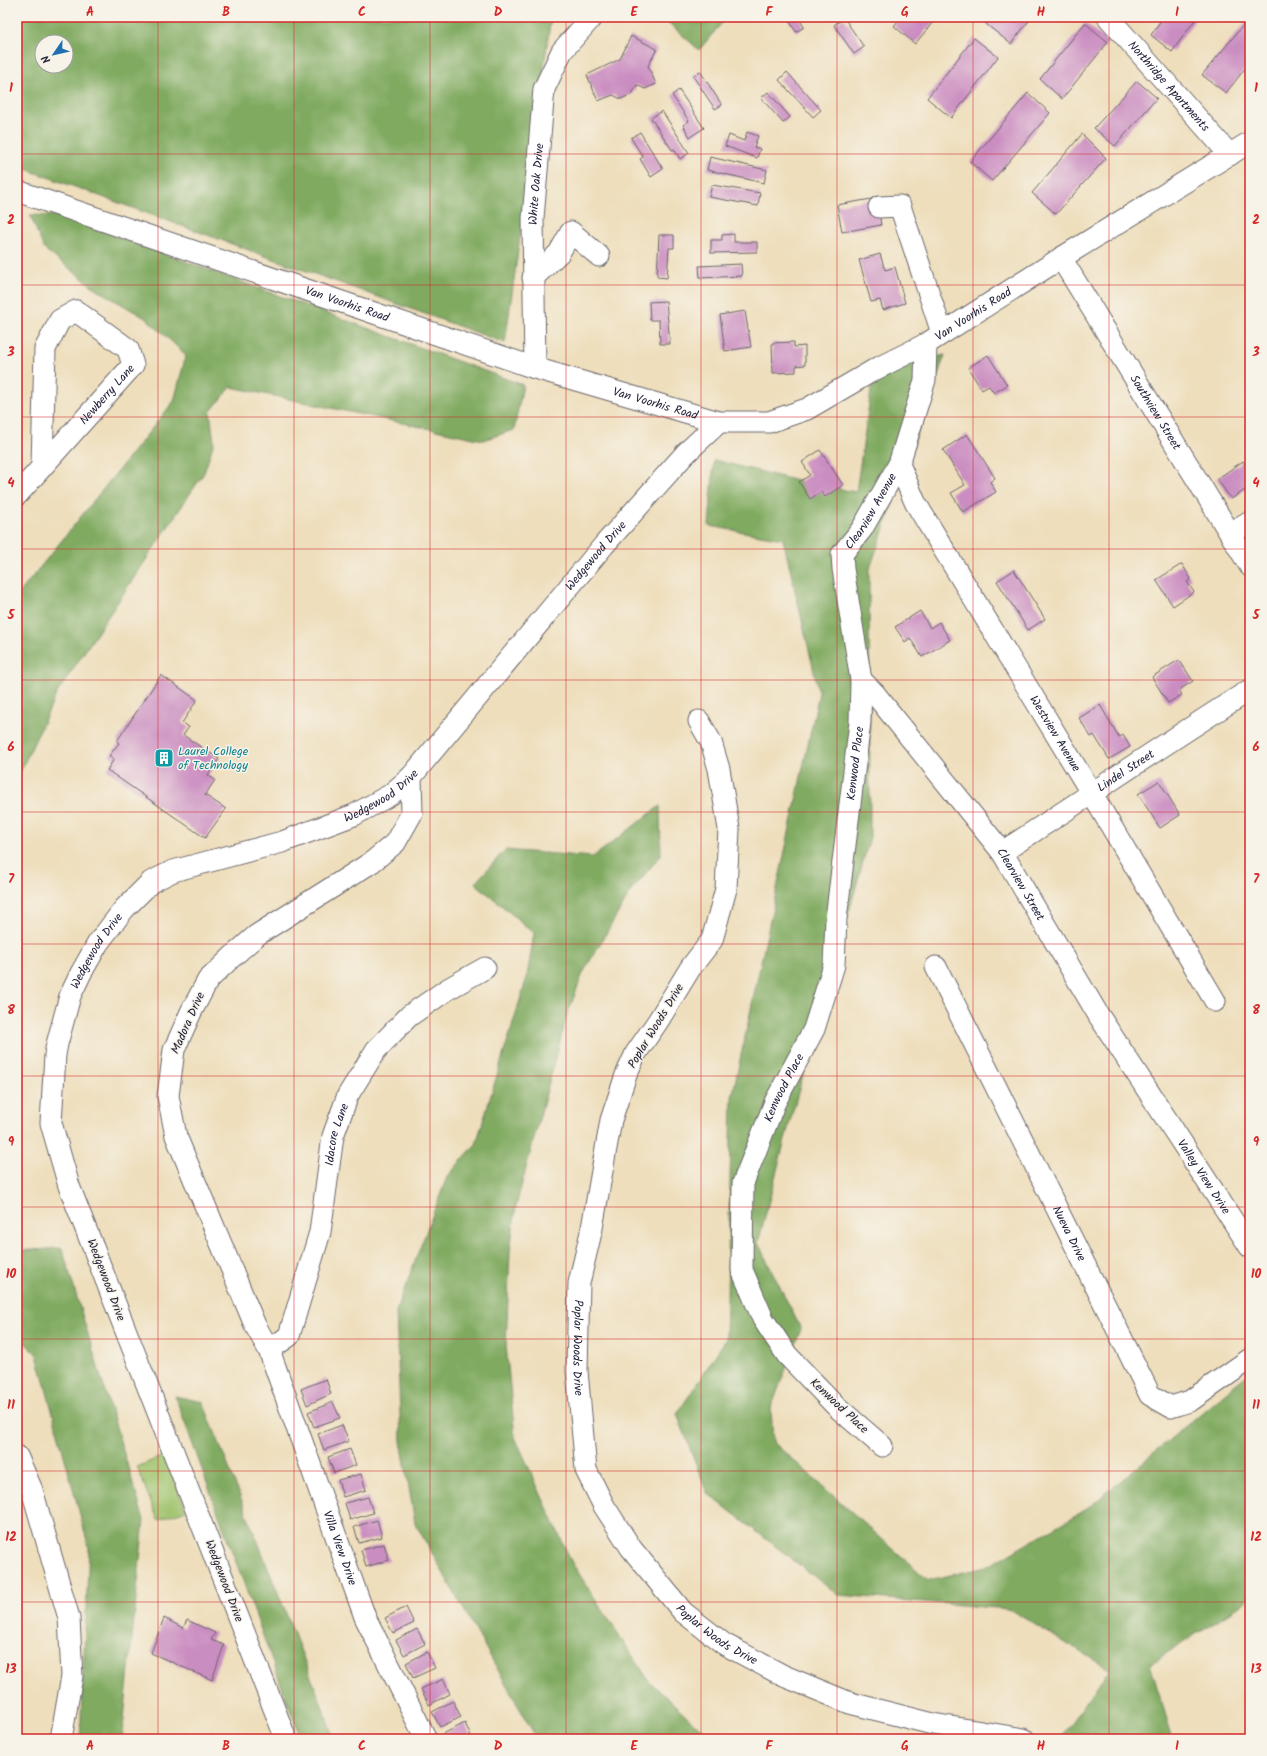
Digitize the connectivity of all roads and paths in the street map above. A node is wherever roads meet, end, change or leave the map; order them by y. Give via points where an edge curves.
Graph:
1 (592, 17) edge
2 (1108, 17) edge
3 (1250, 142) edge
4 (1230, 155) junction
5 (17, 191) edge
6 (880, 207) dead end
7 (598, 256) dead end
8 (1061, 258) junction
9 (533, 278) junction
10 (934, 338) junction
11 (535, 368) junction
12 (719, 422) junction
13 (899, 464) junction
14 (42, 466) junction
15 (17, 495) edge
16 (1250, 566) edge
17 (861, 680) junction
18 (1250, 690) edge
19 (699, 722) dead end
20 (411, 777) junction
21 (1092, 794) junction
22 (1002, 852) junction
23 (936, 967) dead end
24 (485, 968) dead end
25 (1215, 1001) dead end
26 (1157, 1107) joint
27 (1250, 1248) edge
28 (269, 1350) junction
29 (1250, 1359) edge
30 (882, 1446) dead end
31 (17, 1456) edge
32 (61, 1739) edge
33 (286, 1739) edge
34 (426, 1739) edge
35 (1024, 1739) edge

1 - 9 street, White Oak Drive via 562,51 544,89 533,218
2 - 4 street, Northridge Apartments
3 - 4 street, Van Voorhis Road
4 - 8 street, Van Voorhis Road
5 - 11 street, Van Voorhis Road
6 - 10 street, Clearview Avenue via 900,206
7 - 9 street via 570,232 558,253
8 - 10 street, Van Voorhis Road
8 - 16 street, Southview Street
9 - 11 street, White Oak Drive
10 - 12 street, Van Voorhis Road via 807,409 769,422
10 - 13 street, Clearview Avenue via 925,380
11 - 12 street, Van Voorhis Road
12 - 20 street, Wedgewood Drive via 686,453 604,545
13 - 17 street, Clearview Avenue via 862,529 842,554
13 - 21 street, Westview Avenue via 915,502
14 - 14 street, Newberry Lane via 133,365 128,349 76,311 60,320 45,349
14 - 15 street, Newberry Lane
17 - 22 street, Clearview Street
17 - 30 street, Kenwood Place via 860,722 836,919 834,965 814,1029 775,1102 743,1183 742,1270 763,1319 787,1355 837,1407
18 - 21 street, Lindel Street
19 - 35 street, Poplar Woods Drive via 711,742 719,769 729,829 726,889 712,940 691,967 636,1053 611,1120 592,1228 579,1283 577,1371 586,1470 604,1506 631,1548 683,1612 724,1644 784,1676 850,1703 932,1724
20 - 28 street, Madora Drive via 412,813 395,843 372,862 257,935 232,957 208,980 174,1050 168,1096 176,1136 255,1325
20 - 33 street, Wedgewood Drive via 390,795 354,815 282,842 173,871 151,882 124,909 98,944 81,973 70,996 55,1055 51,1124 69,1186
21 - 22 street, Lindel Street
21 - 25 street, Westview Avenue
22 - 26 street, Clearview Street via 1098,1016
23 - 29 street, Nueva Drive via 1150,1395 1171,1407 1190,1401
24 - 28 street, Idacore Lane via 448,989 409,1016 376,1050 348,1095 333,1136 320,1232 289,1336
26 - 27 street, Valley View Drive
28 - 34 street, Villa View Drive via 365,1617
31 - 32 street via 32,1490 69,1618 72,1676

